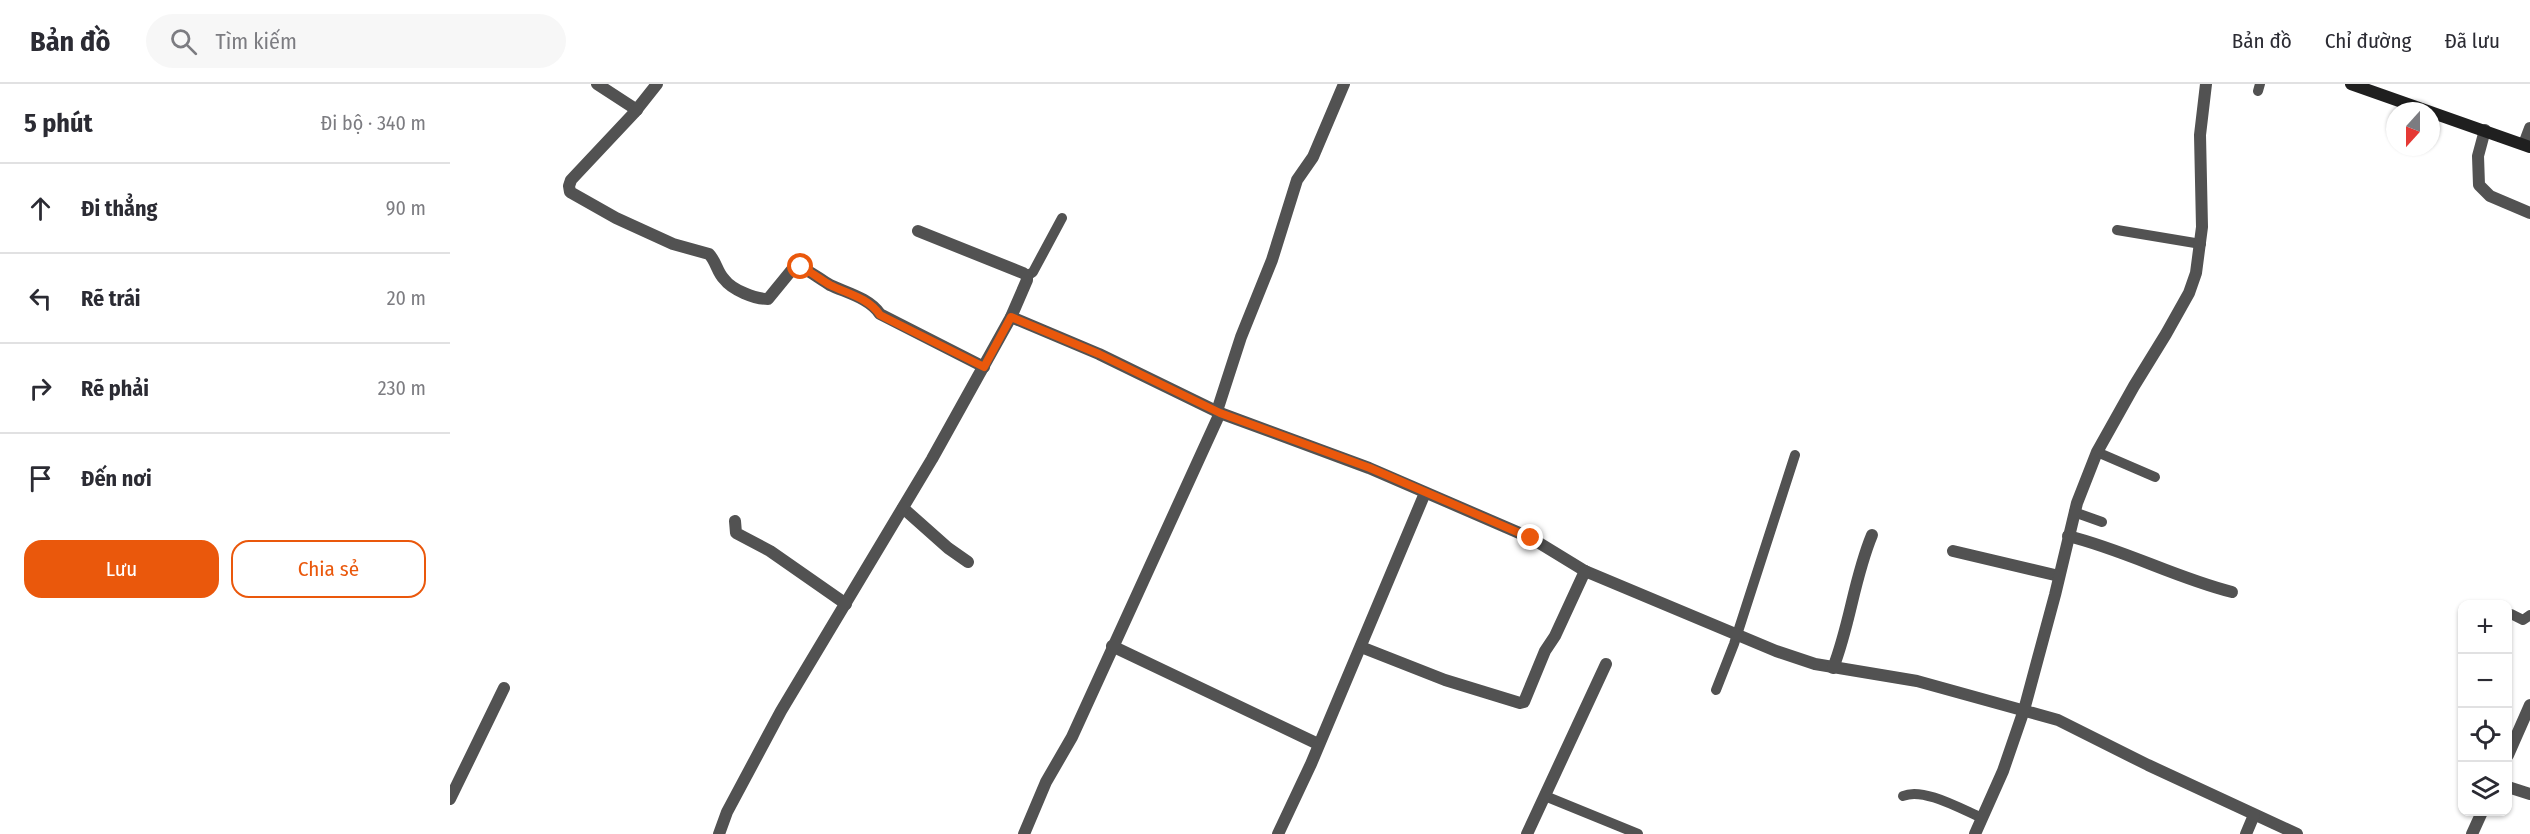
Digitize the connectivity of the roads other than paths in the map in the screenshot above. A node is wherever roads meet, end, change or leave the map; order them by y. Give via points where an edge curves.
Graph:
1 (597, 84) edge
2 (657, 84) edge
3 (1344, 84) edge
4 (2206, 84) edge
5 (2351, 84) edge
6 (636, 110) junction
7 (2485, 130) junction
8 (2528, 138) edge
9 (2530, 213) edge
10 (1062, 218) dead end
11 (2117, 230) dead end
12 (918, 231) dead end
13 (2201, 244) junction
14 (1027, 276) junction
15 (1011, 317) junction
16 (984, 367) junction
17 (1218, 415) junction
18 (2101, 454) junction
19 (1794, 455) dead end
20 (2155, 477) dead end
21 (1424, 495) junction
22 (903, 508) junction
23 (2077, 513) junction
24 (735, 521) dead end
25 (2099, 521) dead end
26 (1872, 535) dead end
27 (2072, 537) junction
28 (1953, 551) dead end
29 (968, 562) dead end
30 (1584, 575) junction
31 (2060, 576) junction
32 (2232, 592) dead end
33 (846, 604) junction
34 (2512, 614) edge
35 (2530, 615) edge
36 (1735, 639) junction
37 (1112, 646) junction
38 (1361, 647) junction
39 (1606, 664) dead end
40 (1833, 668) junction
41 (504, 688) dead end
42 (1716, 690) dead end
43 (2530, 705) edge
44 (2024, 710) junction
45 (1318, 744) junction
46 (2512, 746) edge
47 (2512, 788) edge
48 (2530, 794) edge
49 (1545, 796) junction
50 (1903, 796) dead end
51 (450, 799) edge
52 (2254, 815) junction
53 (2480, 816) edge
54 (1982, 818) junction
55 (719, 834) edge
56 (1024, 834) edge
57 (1278, 834) edge
58 (1527, 834) edge
59 (1638, 834) edge
60 (1974, 834) edge
61 (2247, 834) edge
62 (2297, 834) edge
63 (2472, 834) edge

1 - 6 street
2 - 6 street
3 - 17 street via 1313,157 1297,180 1272,260 1241,337
4 - 13 street via 2200,135
5 - 7 street
6 - 16 street via 571,180 570,192 673,244 709,254 723,278 748,294 768,299 795,267 801,267 855,295 880,315
7 - 8 street
7 - 9 street via 2478,156 2479,185 2490,196
10 - 14 lane via 1033,272
11 - 13 lane
12 - 14 street
13 - 18 street via 2189,292
14 - 15 street
15 - 16 street
15 - 17 street via 1099,354
16 - 22 street
17 - 21 street via 1370,468
17 - 37 street
18 - 20 lane
18 - 23 street
19 - 36 lane
21 - 30 street via 1531,538
21 - 38 street
22 - 29 street
22 - 33 street
23 - 25 lane
23 - 27 street
24 - 33 street via 736,532 788,562
26 - 40 street
27 - 31 street
27 - 32 street via 2200,585
28 - 31 street
30 - 36 street
30 - 38 street via 1545,651 1526,699 1520,703 1445,680
31 - 44 street
33 - 55 street via 781,711
34 - 35 lane via 2523,620
36 - 40 street
36 - 42 lane
37 - 45 street
37 - 56 street
38 - 45 street
39 - 49 street
40 - 44 street via 1917,681
41 - 51 street
43 - 46 street
44 - 52 street via 2058,720
44 - 54 street
45 - 57 street
47 - 48 street
49 - 58 street
49 - 59 lane
50 - 54 lane via 1922,793
52 - 61 street
52 - 62 street
53 - 63 street
54 - 60 street

